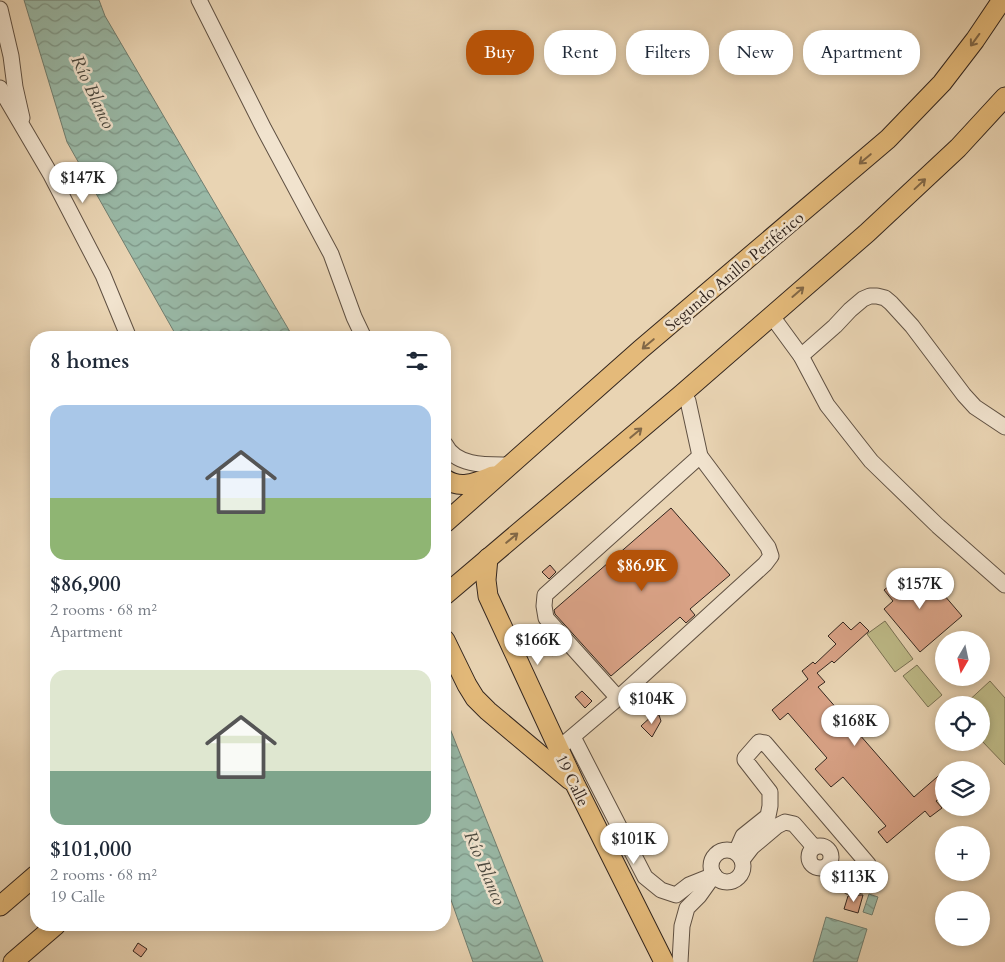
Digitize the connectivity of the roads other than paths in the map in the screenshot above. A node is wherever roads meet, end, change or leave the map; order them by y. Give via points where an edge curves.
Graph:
1 (198, 0) edge
2 (1002, 0) edge
3 (0, 9) edge
4 (0, 88) edge
5 (1005, 97) edge
6 (25, 132) junction
7 (771, 315) junction
8 (126, 331) edge
9 (361, 331) edge
10 (801, 356) junction
11 (682, 394) junction
12 (1005, 427) edge
13 (451, 452) edge
14 (700, 456) junction
15 (507, 468) junction
16 (451, 482) edge
17 (451, 518) edge
18 (488, 558) junction
19 (1005, 585) edge
20 (451, 589) edge
21 (451, 591) edge
22 (488, 596) junction
23 (451, 652) edge
24 (618, 698) junction
25 (573, 737) junction
26 (558, 750) junction
27 (574, 784) junction
28 (739, 856) junction
29 (714, 875) junction
30 (30, 880) edge
31 (0, 906) edge
32 (49, 931) edge
33 (13, 962) edge
34 (664, 962) edge
35 (680, 962) edge

1 - 9 street via 331,254
2 -> 15 main road, Segundo Anillo Periférico via 942,83 888,139
3 - 6 street
4 - 6 street
7 -> 5 main road via 867,233 958,148
6 - 8 street via 103,276
7 - 10 street
7 - 11 main road
10 - 12 street via 863,300 870,296 885,298 912,326 964,395
10 - 19 street via 827,405 871,461
11 - 14 street via 688,401
18 -> 11 main road
13 - 15 street via 462,461
14 - 24 street via 768,547 771,556
14 - 24 street via 545,595 546,618
15 - 16 main road via 476,483 464,485
15 - 17 main road, Segundo Anillo Periférico
18 - 20 main road
18 - 22 main road, 19 Calle
21 - 22 main road via 472,590
22 - 26 main road, 19 Calle
23 - 27 main road via 474,698
24 - 25 street
25 - 26 street
25 - 29 street via 645,877 661,890 676,895 689,885
26 - 27 main road, 19 Calle
27 - 34 main road, 19 Calle
28 - 28 street via 785,822 794,824 814,847 808,856 810,864 816,868 828,865 850,887 858,887 872,873 868,864 763,742 759,742 745,760 770,792 768,816 743,836
28 - 29 street via 730,850 716,855 712,865
28 - 29 street via 743,866 736,879 728,882
29 - 35 street via 687,908 682,926
30 - 31 main road
32 - 33 main road

